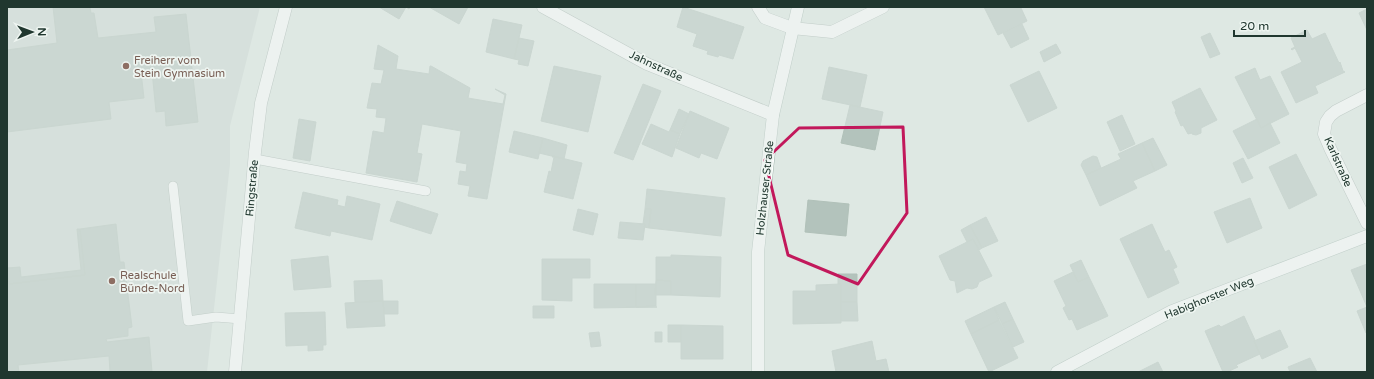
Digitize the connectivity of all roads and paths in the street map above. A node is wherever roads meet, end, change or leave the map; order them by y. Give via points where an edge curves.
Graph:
1 (286, 7) edge
2 (543, 7) edge
3 (758, 7) edge
4 (798, 7) edge
5 (883, 7) edge
6 (792, 28) junction
7 (1367, 95) edge
8 (773, 116) junction
9 (255, 159) junction
10 (173, 186) dead end
11 (426, 191) dead end
12 (1367, 223) edge
13 (1367, 236) edge
14 (241, 318) junction
15 (235, 372) edge
16 (758, 372) edge
17 (1057, 372) edge

1 - 9 street, Ringstraße via 262,104
2 - 8 street, Jahnstraße via 647,64
3 - 6 street via 765,18
4 - 6 street, Holzhauser Straße
5 - 6 street via 832,32
6 - 8 street, Holzhauser Straße
7 - 12 street, Karlstraße via 1330,116 1324,134
8 - 16 street, Holzhauser Straße via 758,252
9 - 11 lane
9 - 14 street, Ringstraße
10 - 14 lane via 188,321 216,317
13 - 17 street, Habighorster Weg via 1172,311
14 - 15 street, Ringstraße

